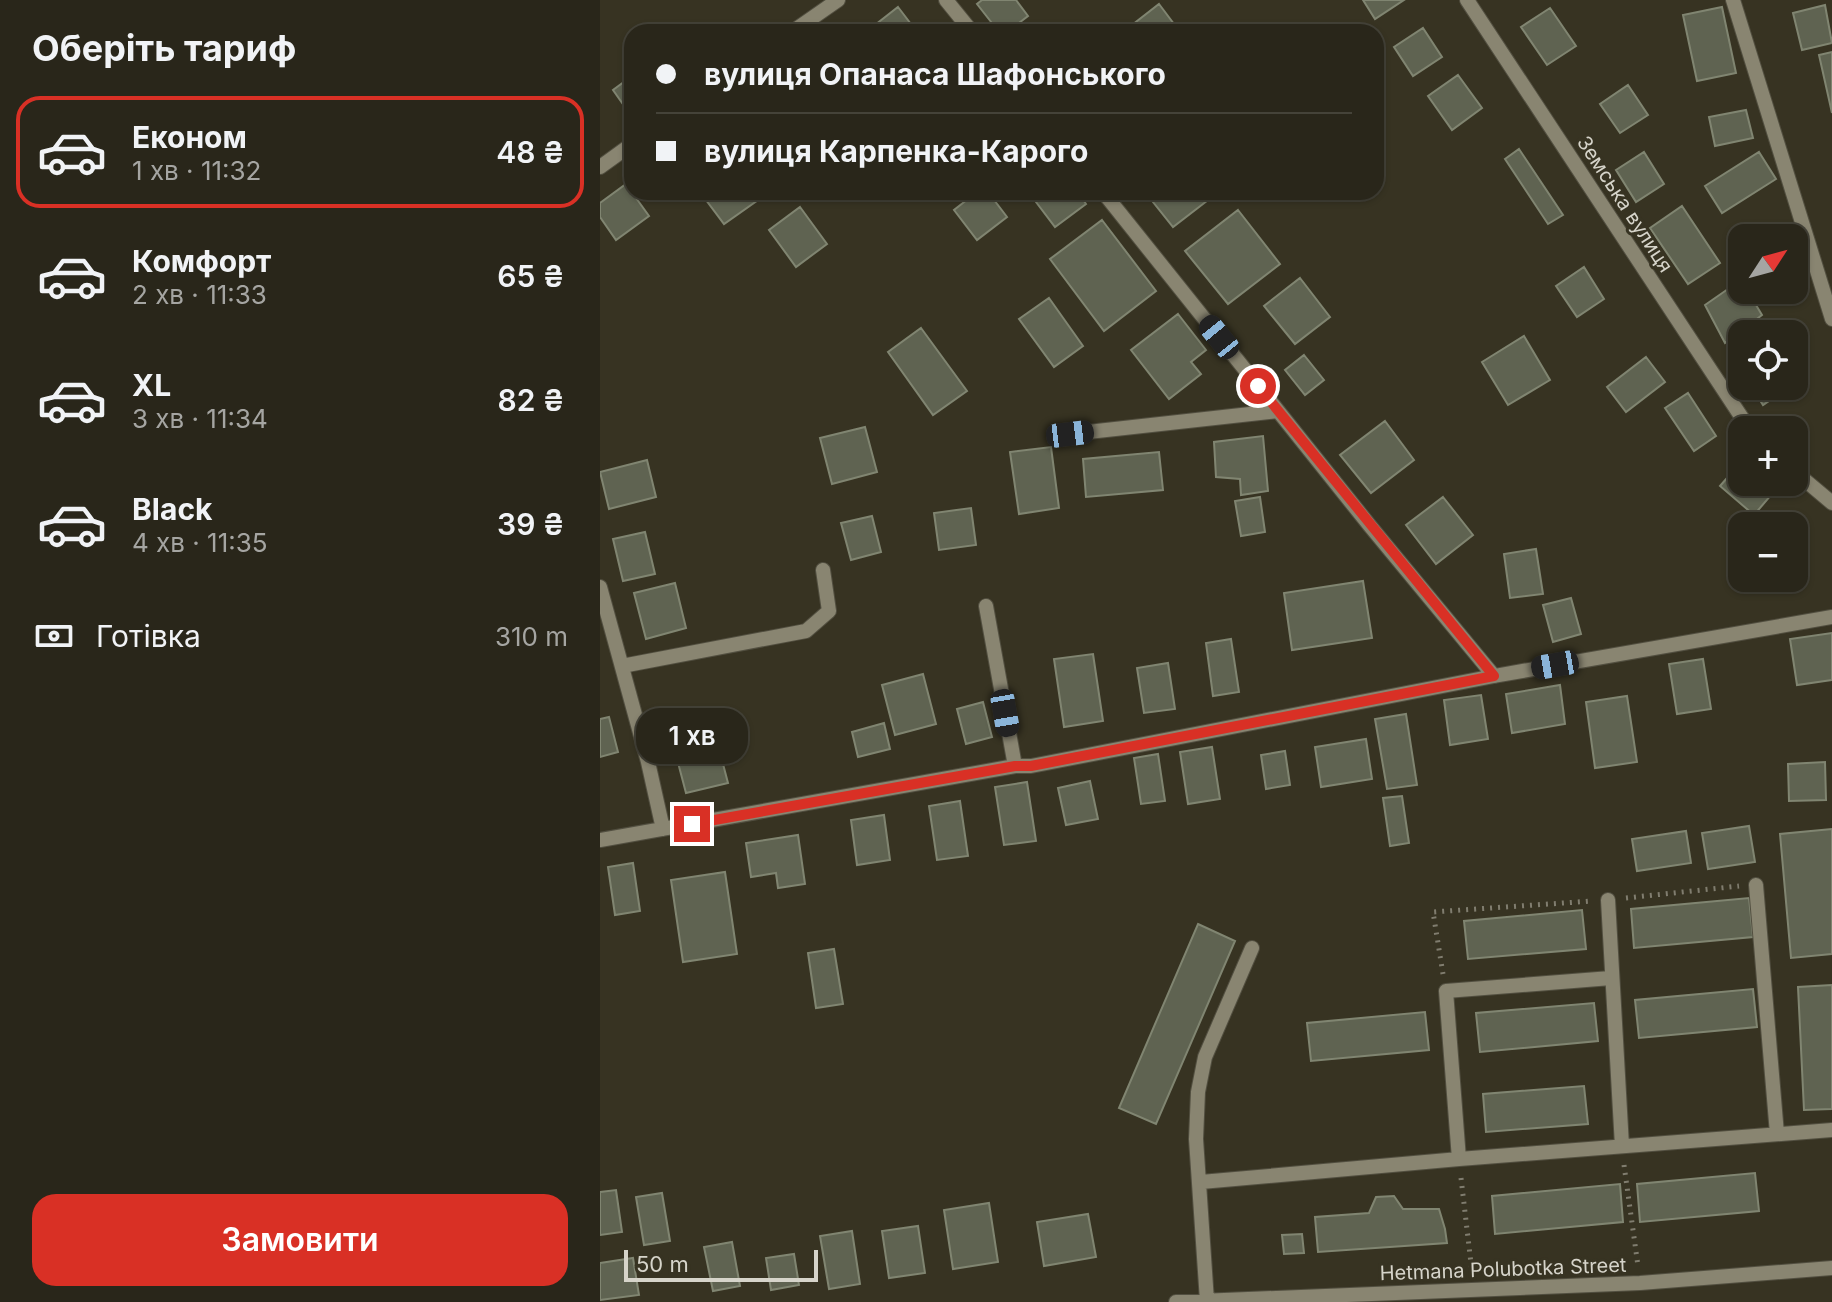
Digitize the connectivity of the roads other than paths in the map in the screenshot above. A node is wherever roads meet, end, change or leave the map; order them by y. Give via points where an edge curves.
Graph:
1 (838, 0) edge
2 (946, 0) edge
3 (1467, 0) edge
4 (1733, 0) edge
5 (804, 24) edge
6 (966, 24) edge
7 (624, 150) edge
8 (600, 167) edge
9 (1109, 200) edge
10 (1832, 319) edge
11 (1278, 411) junction
12 (1741, 416) edge
13 (1070, 434) dead end
14 (1808, 483) edge
15 (1832, 503) edge
16 (823, 570) dead end
17 (600, 587) edge
18 (986, 606) dead end
19 (1832, 617) edge
20 (622, 666) junction
21 (1494, 676) junction
22 (1015, 766) junction
23 (663, 829) junction
24 (600, 840) edge
25 (1756, 885) dead end
26 (1608, 900) dead end
27 (1252, 948) dead end
28 (1611, 978) junction
29 (1832, 1130) edge
30 (1777, 1134) junction
31 (1622, 1146) junction
32 (1459, 1159) junction
33 (1201, 1182) junction
34 (1832, 1268) edge
35 (1276, 1300) edge
36 (1207, 1301) edge
37 (1176, 1302) edge

1 - 5 street
2 - 6 street
3 - 12 street, Земська вулиця
4 - 10 street
7 - 8 street
9 - 11 street
11 - 13 street
11 - 21 street
14 - 15 street
16 - 20 street via 829,611 806,631
17 - 20 street
18 - 22 street
19 - 21 street
20 - 23 street
21 - 22 street
22 - 23 street
23 - 24 street
25 - 30 street
26 - 28 street
27 - 33 street via 1205,1057 1196,1139
28 - 31 street
28 - 32 street via 1446,991
29 - 30 street
30 - 31 street
31 - 32 street
32 - 33 street
33 - 36 street
34 - 35 street, Hetmana Polubotka Street
35 - 36 street, Hetmana Polubotka Street
36 - 37 street, Hetmana Polubotka Street

